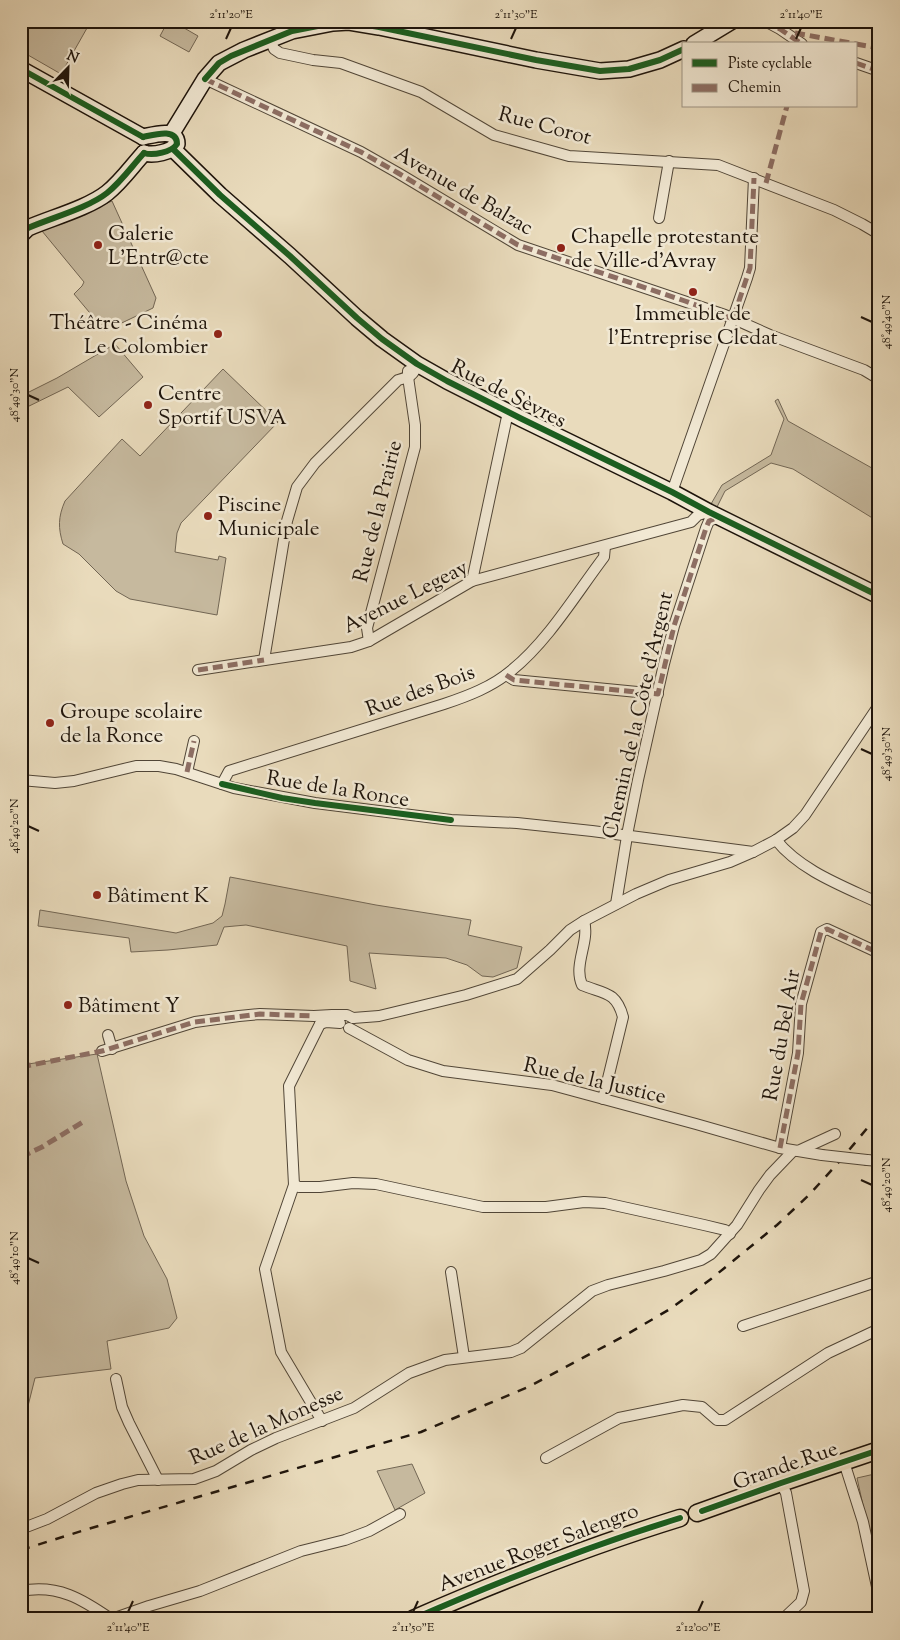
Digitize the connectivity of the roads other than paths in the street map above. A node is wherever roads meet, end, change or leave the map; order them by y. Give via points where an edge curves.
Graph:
1 (732, 21) edge
2 (765, 21) edge
3 (270, 39) junction
4 (697, 42) edge
5 (799, 42) edge
6 (682, 50) edge
7 (858, 63) edge
8 (21, 69) edge
9 (879, 71) edge
10 (205, 79) junction
11 (172, 133) junction
12 (143, 145) junction
13 (173, 149) junction
14 (669, 161) junction
15 (754, 178) junction
16 (659, 218) dead end
17 (879, 234) edge
18 (21, 235) edge
19 (733, 319) junction
20 (417, 364) junction
21 (408, 377) junction
22 (879, 379) edge
23 (508, 412) junction
24 (672, 492) junction
25 (709, 512) junction
26 (605, 546) junction
27 (472, 581) junction
28 (879, 596) edge
29 (369, 641) junction
30 (264, 660) junction
31 (198, 670) dead end
32 (506, 675) junction
33 (658, 694) junction
34 (879, 705) edge
35 (194, 741) dead end
36 (187, 772) junction
37 (21, 780) edge
38 (222, 784) junction
39 (626, 836) junction
40 (776, 840) junction
41 (752, 852) junction
42 (879, 903) edge
43 (616, 904) junction
44 (584, 921) junction
45 (879, 952) edge
46 (317, 1020) junction
47 (346, 1021) junction
48 (108, 1035) dead end
49 (603, 1099) junction
50 (835, 1134) dead end
51 (780, 1148) junction
52 (795, 1151) junction
53 (879, 1161) edge
54 (294, 1185) junction
55 (730, 1234) junction
56 (452, 1272) dead end
57 (879, 1281) edge
58 (743, 1326) dead end
59 (879, 1329) edge
60 (464, 1358) junction
61 (116, 1379) dead end
62 (322, 1421) junction
63 (879, 1450) edge
64 (546, 1458) dead end
65 (844, 1462) junction
66 (158, 1480) junction
67 (781, 1482) junction
68 (700, 1512) joint
69 (400, 1514) dead end
70 (21, 1529) edge
71 (21, 1591) edge
72 (879, 1596) edge
73 (111, 1619) edge
74 (412, 1619) edge
75 (783, 1619) edge

1 - 4 main road
2 - 5 street
3 - 6 main road via 292,31 349,22 600,71 629,69
3 - 10 main road via 219,63
3 - 14 street, Rue Corot via 274,49 280,53 341,63 421,92 494,135 569,156
7 - 9 street
8 - 12 main road
10 - 11 main road
10 - 19 street, Avenue de Balzac via 361,152 518,245
11 - 12 main road
11 - 13 main road via 177,139
12 - 13 main road via 149,155
12 - 18 main road via 122,179 104,195 28,228
13 - 20 main road, Rue de Sèvres via 357,318
14 - 15 street, Rue Corot via 718,165
14 - 16 street
15 - 17 street, Rue Corot via 834,210
15 - 19 street via 750,268
19 - 22 street, Avenue de Balzac via 864,370
19 - 24 street
20 - 21 street via 409,368
20 - 23 main road, Rue de Sèvres
21 - 29 street, Rue de la Prairie via 415,425 414,447 368,628
21 - 30 street via 398,380 379,398 315,462 297,487 287,521
23 - 24 main road, Rue de Sèvres
23 - 27 street
24 - 25 main road, Rue de Sèvres
25 - 26 street, Avenue Legeay via 698,515 691,522
25 - 28 main road, Rue de Sèvres
25 - 33 street, Chemin de la Côte d'Argent via 714,519 706,528 674,626
26 - 27 street, Avenue Legeay
26 - 32 street, Rue des Bois via 604,557 540,643
27 - 29 street, Avenue Legeay
29 - 30 street, Avenue Legeay via 343,649
30 - 31 street, Avenue Legeay
32 - 33 street via 514,680
32 - 38 street, Rue des Bois via 466,697 229,772
33 - 39 street, Chemin de la Côte d'Argent
34 - 40 street via 805,814
35 - 36 street
36 - 37 street, Rue de la Ronce via 148,765 74,781
36 - 38 street, Rue de la Ronce
38 - 39 street, Rue de la Ronce via 290,799 413,816 518,823
39 - 41 street, Rue de la Ronce
39 - 43 street, Chemin de la Côte d'Argent
40 - 41 street
40 - 42 street via 785,852 811,870
41 - 43 street via 669,880
43 - 44 street
44 - 47 street via 517,979 466,995
44 - 49 street via 586,930 579,978 582,985 613,997 623,1017
45 - 51 street, Rue du Bel Air via 827,929 821,932 801,1004 798,1053
46 - 47 street
46 - 48 street via 260,1014 195,1022 107,1050
46 - 54 street via 289,1086
47 - 49 street, Rue de la Justice via 408,1060 451,1073 552,1085
49 - 51 street, Rue de la Justice
50 - 52 street
51 - 52 street, Rue de la Justice
52 - 53 street, Rue de la Justice, bridge
52 - 55 street, Rue de la Monesse via 764,1182
54 - 55 street via 376,1184 483,1208 605,1203 704,1224
54 - 62 street via 265,1269 281,1352
55 - 60 street, Rue de la Monesse via 712,1254 701,1260 592,1291 521,1348
56 - 60 street
57 - 58 street
59 - 64 street via 828,1353 725,1420 717,1420 702,1407 683,1406 620,1418
60 - 62 street, Rue de la Monesse via 445,1360 409,1373 354,1408
61 - 66 street via 122,1407
62 - 66 street, Rue de la Monesse via 276,1438 216,1471 194,1479
63 - 65 main road, Grande Rue
65 - 67 main road, Grande Rue
65 - 72 street via 863,1522
66 - 70 street, Rue de la Monesse via 138,1480 96,1493
67 - 68 main road, Grande Rue
67 - 75 street via 786,1493 804,1591 801,1602
68 - 74 main road, Avenue Roger Salengro via 692,1524 686,1524 680,1518 584,1549
69 - 73 street via 370,1531 301,1551 205,1589
71 - 73 street via 44,1589 64,1593 79,1598

